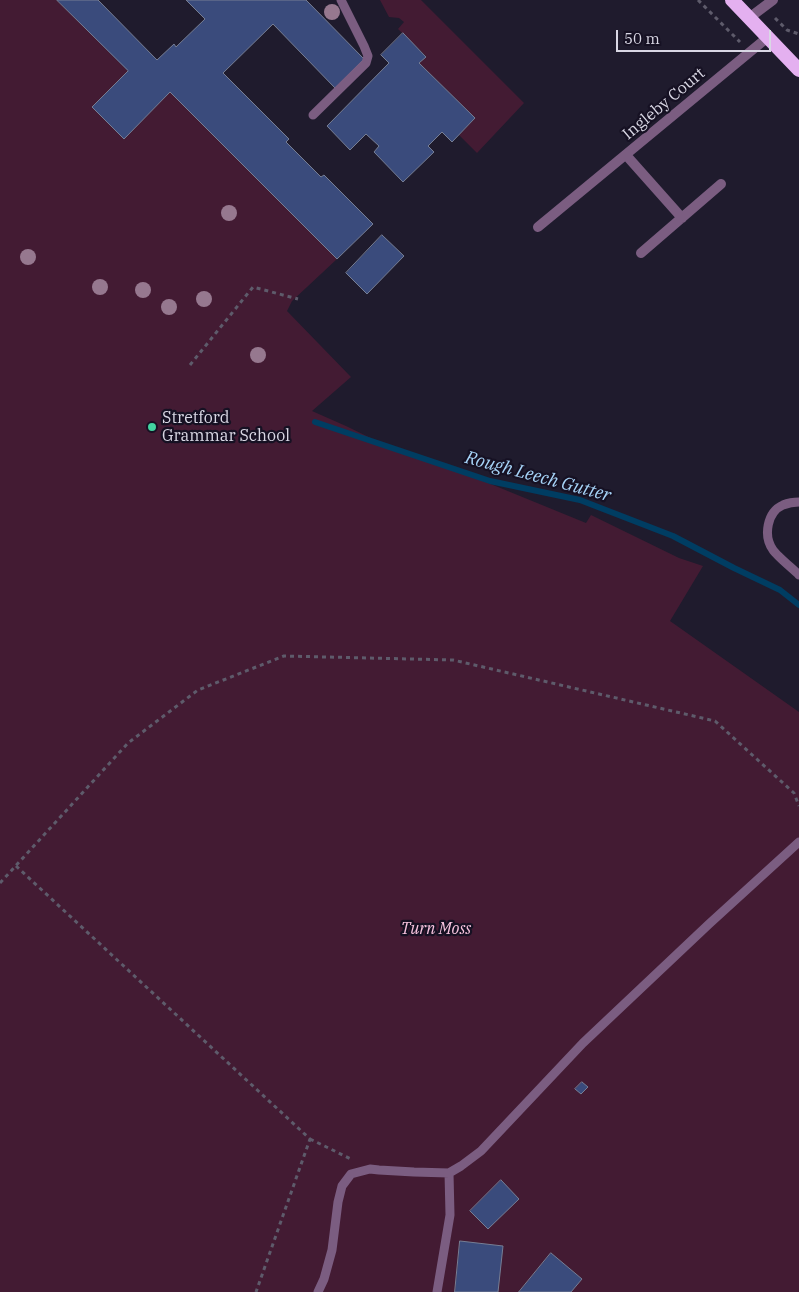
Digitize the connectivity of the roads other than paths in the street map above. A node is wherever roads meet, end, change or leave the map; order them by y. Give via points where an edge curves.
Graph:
1 (341, 0) edge
2 (732, 0) edge
3 (773, 0) edge
4 (749, 18) junction
5 (768, 37) junction
6 (799, 70) edge
7 (313, 116) dead end
8 (626, 155) junction
9 (721, 184) dead end
10 (682, 218) junction
11 (538, 227) dead end
12 (641, 253) dead end
13 (799, 502) edge
14 (799, 575) edge
15 (799, 842) edge
16 (449, 1173) junction
17 (318, 1292) edge
18 (437, 1292) edge

1 - 7 lane via 368,56 366,63
2 - 4 highway
3 - 4 street
4 - 5 highway
5 - 6 highway
5 - 8 street, Ingleby Court
8 - 10 street, Ingleby Court
8 - 11 street, Ingleby Court
9 - 10 street
10 - 12 street
13 - 14 lane via 784,504 774,511 767,535 773,550
15 - 16 lane via 583,1043 481,1150
16 - 17 lane via 370,1168 351,1174 342,1186 332,1250
16 - 18 lane via 450,1215

